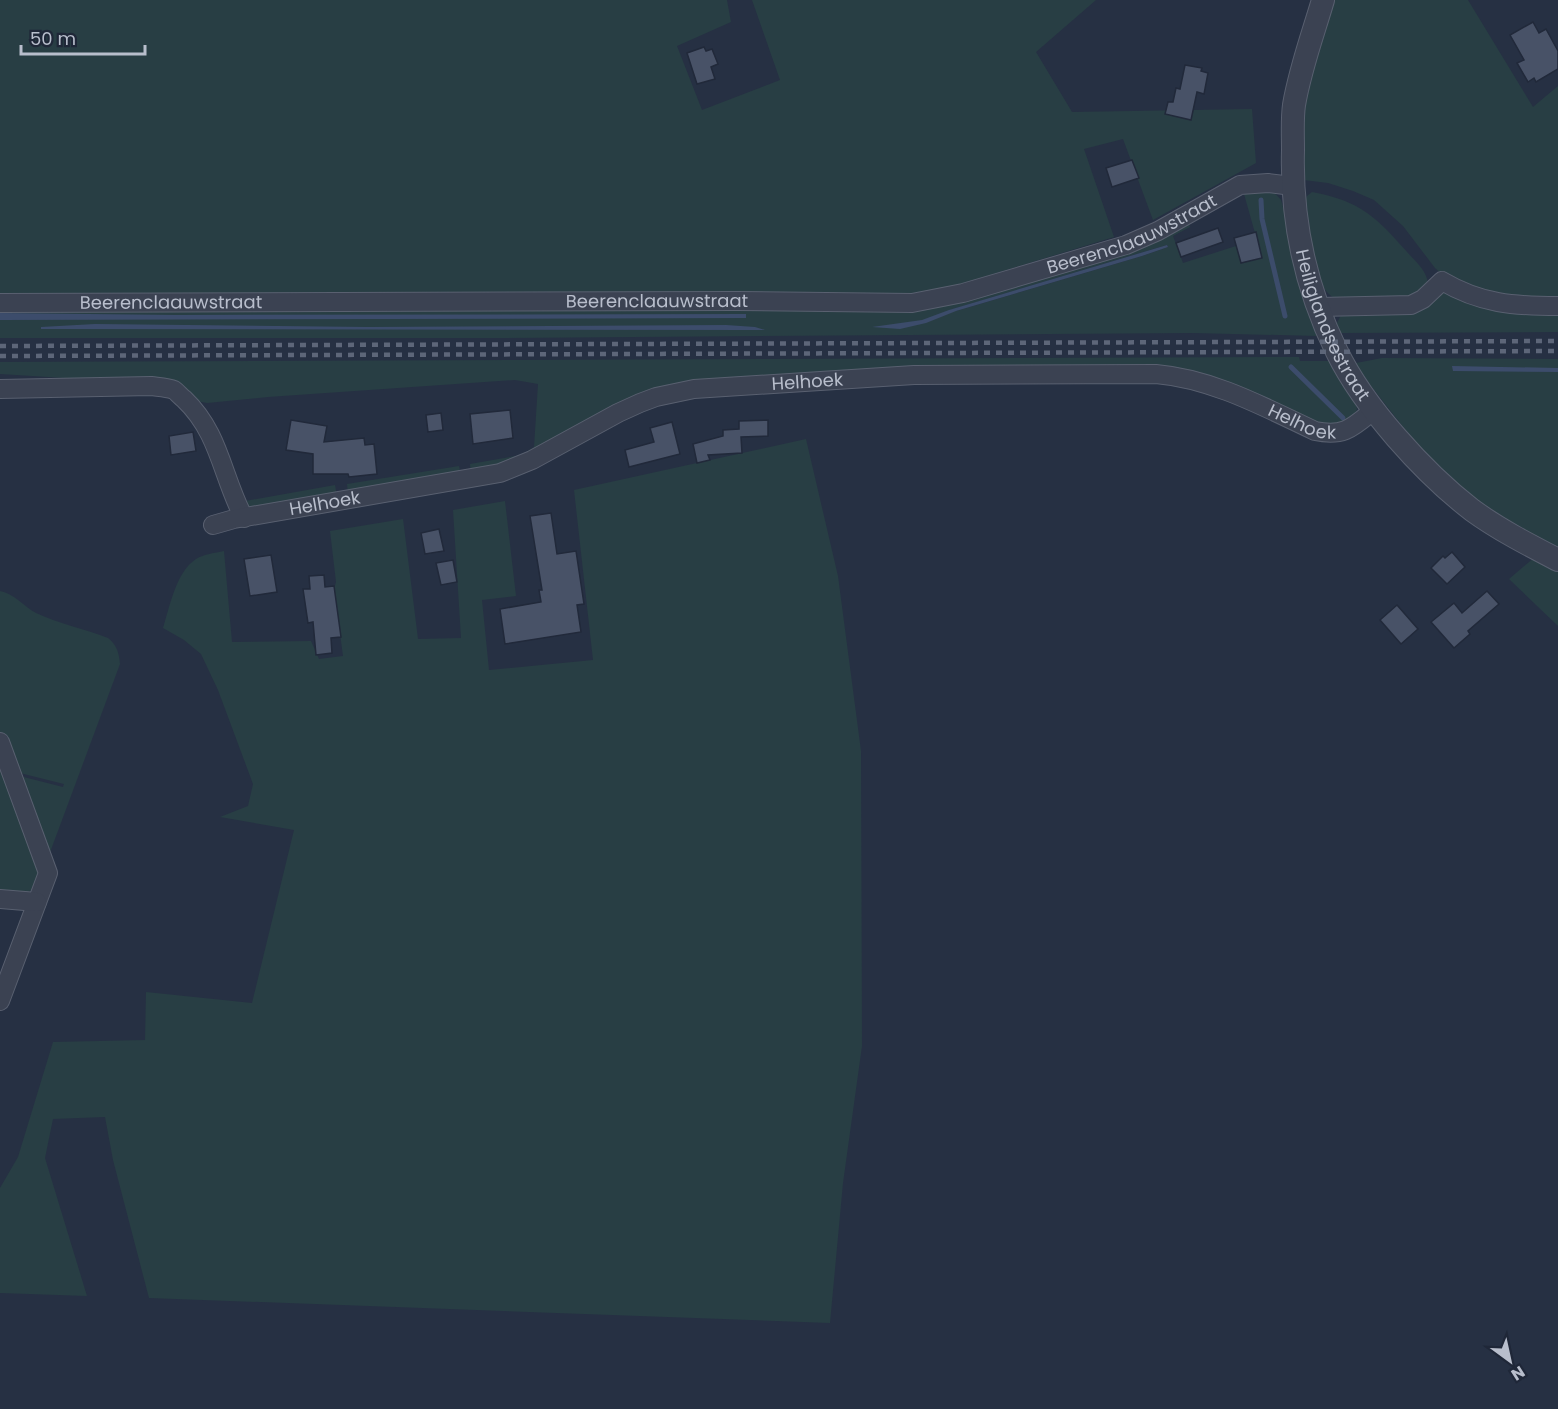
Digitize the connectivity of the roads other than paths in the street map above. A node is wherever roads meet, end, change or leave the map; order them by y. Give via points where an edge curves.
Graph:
1 (1323, 0) edge
2 (1292, 186) junction
3 (0, 303) edge
4 (1558, 306) edge
5 (1320, 307) junction
6 (0, 389) edge
7 (1376, 409) junction
8 (244, 518) junction
9 (213, 525) dead end
10 (1558, 560) edge
11 (0, 742) edge
12 (0, 899) edge
13 (37, 902) junction
14 (0, 1001) edge

1 - 2 street, Heiliglandsestraat via 1294,106
2 - 3 street, Beerenclaauwstraat via 1240,185 1126,245 963,293 912,303
2 - 5 street, Heiliglandsestraat via 1300,244
4 - 5 street via 1484,300 1442,281 1411,305
5 - 7 street, Heiliglandsestraat via 1337,352
6 - 8 street via 151,386 175,390 195,410 215,442 233,498
7 - 8 street, Helhoek via 1349,430 1315,431 1216,386 1156,374 914,375 694,389 640,403 500,474
7 - 10 street, Heiliglandsestraat via 1420,465 1473,510
8 - 9 street, Helhoek
11 - 13 street via 48,873
12 - 13 street
13 - 14 street

